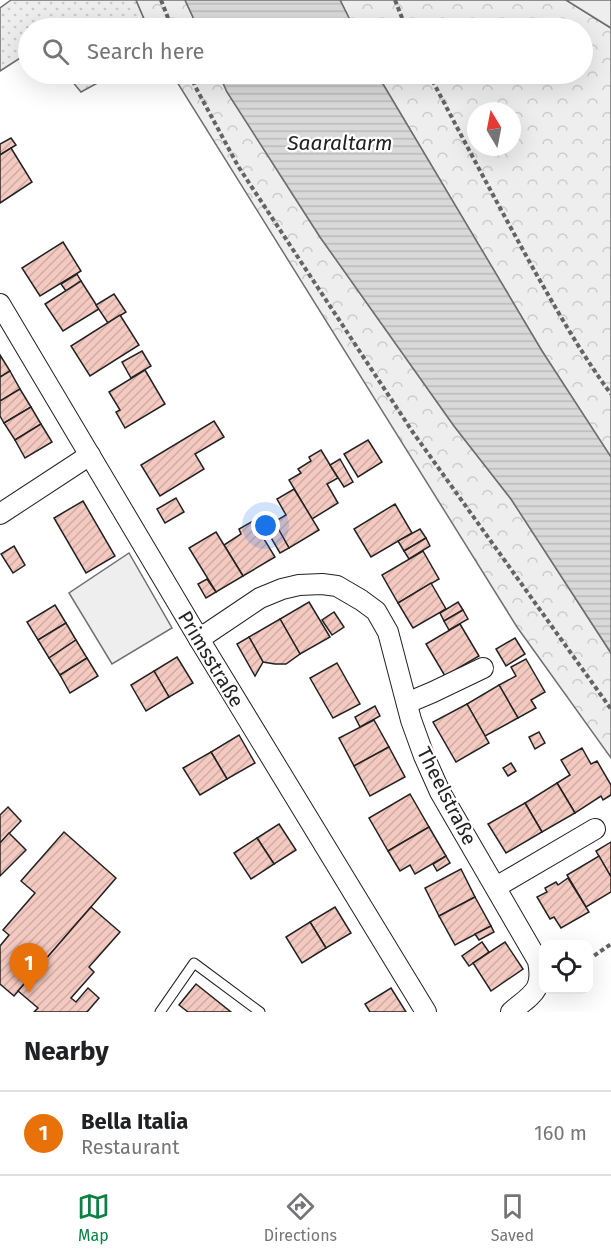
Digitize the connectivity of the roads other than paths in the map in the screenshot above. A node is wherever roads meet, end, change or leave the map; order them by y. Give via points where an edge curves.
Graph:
1 (0, 304) edge
2 (90, 454) junction
3 (0, 514) edge
4 (199, 639) junction
5 (483, 668) dead end
6 (406, 703) junction
7 (595, 829) dead end
8 (496, 887) junction
9 (160, 1012) edge
10 (260, 1012) edge
11 (426, 1012) edge
12 (511, 1012) edge

1 - 2 street, Primsstraße
2 - 3 street
2 - 4 street, Primsstraße
4 - 6 street, Theelstraße via 260,598 282,589 299,585 337,586 376,611 387,632
4 - 11 street, Primsstraße
5 - 6 street
6 - 8 street, Theelstraße via 440,792
7 - 8 street
8 - 12 street, Theelstraße via 538,961 541,975 538,988
9 - 10 lane via 194,963

